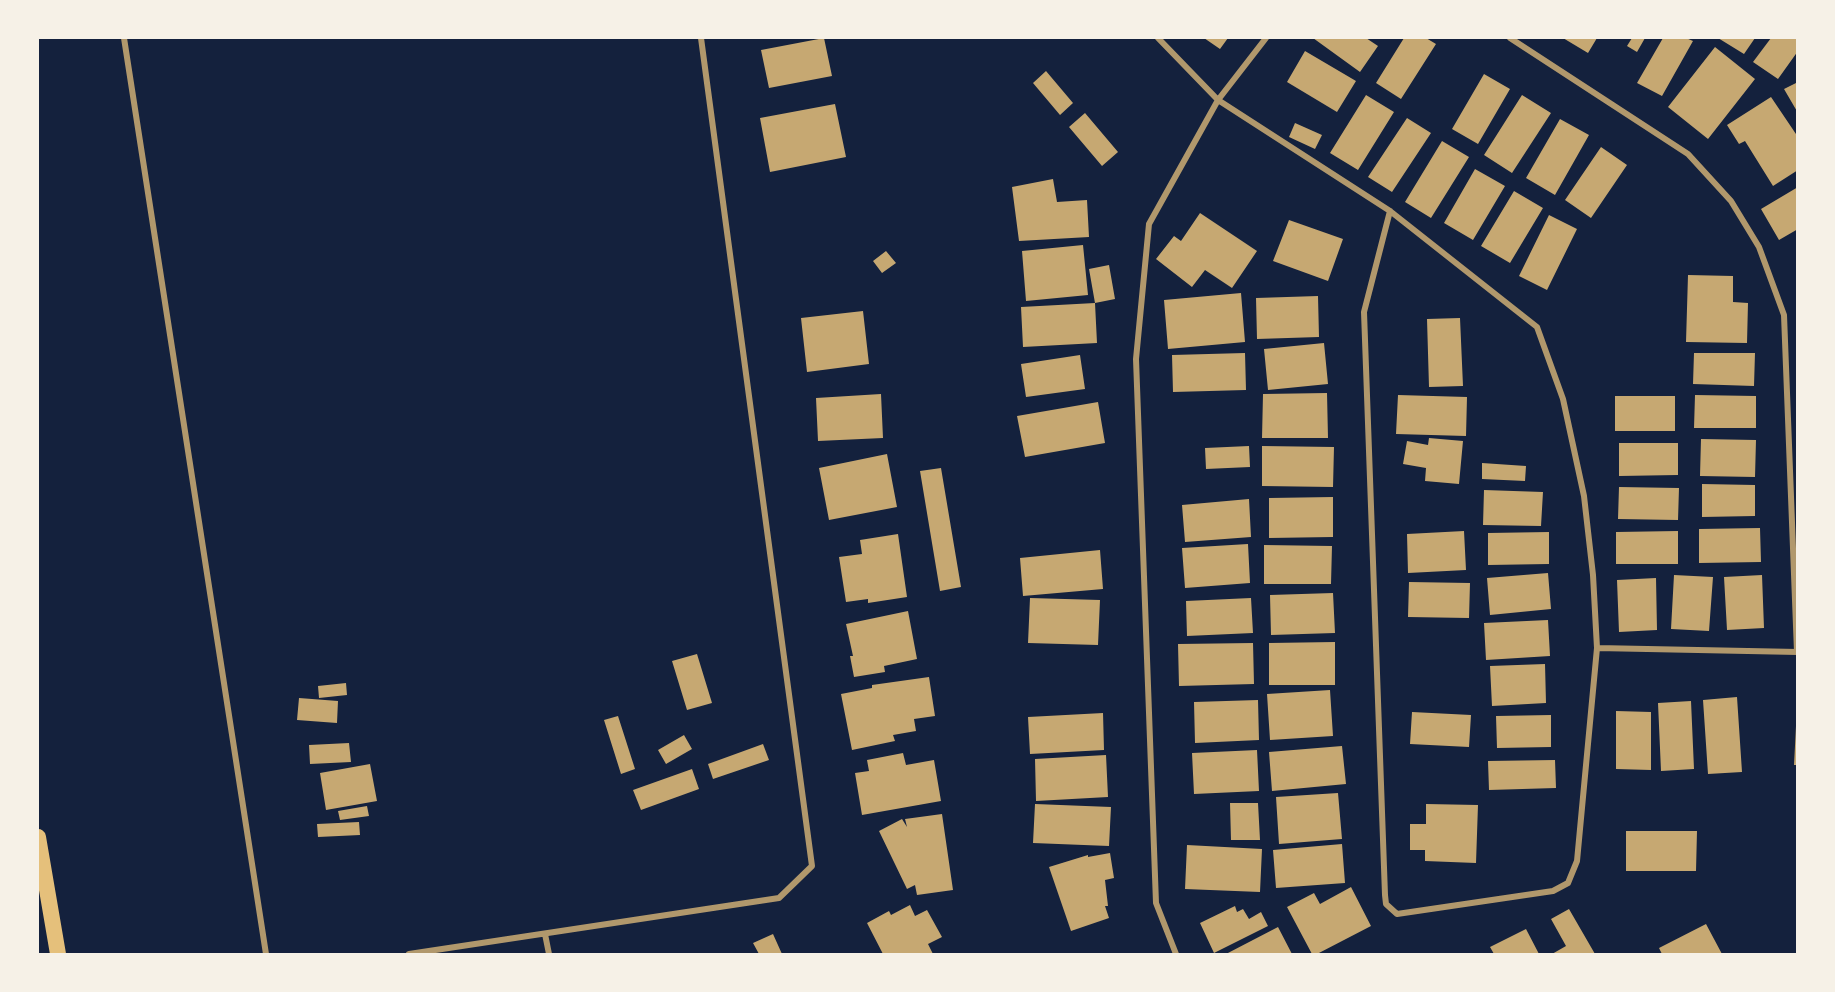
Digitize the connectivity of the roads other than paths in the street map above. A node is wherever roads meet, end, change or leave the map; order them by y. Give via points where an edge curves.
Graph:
1 (124, 38) edge
2 (701, 38) edge
3 (1158, 38) edge
4 (1266, 38) edge
5 (1510, 38) edge
6 (1218, 100) junction
7 (1390, 211) junction
8 (1597, 648) junction
9 (1797, 652) edge
10 (38, 837) edge
11 (546, 934) junction
12 (58, 954) edge
13 (266, 954) edge
14 (409, 954) edge
15 (549, 954) edge
16 (1176, 954) edge

1 - 13 street
2 - 11 street via 812,866 778,898
3 - 6 street
4 - 6 street
5 - 9 street via 1689,154 1731,201 1759,247 1784,315
6 - 7 street
6 - 16 street via 1149,224 1136,359 1156,903
7 - 8 street via 1537,327 1563,399 1584,496
7 - 8 street via 1364,312 1385,895 1390,910 1403,914 1552,891 1568,883 1578,861
8 - 9 street
10 - 12 highway
11 - 14 street
11 - 15 street

